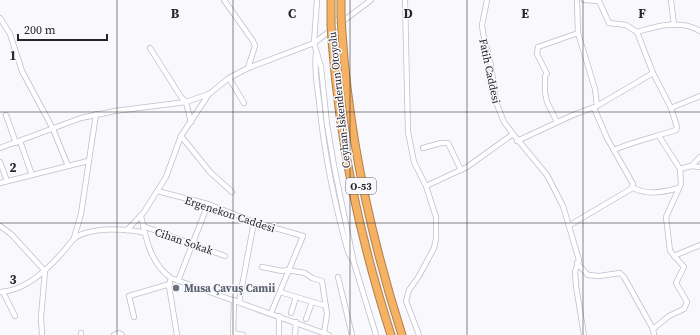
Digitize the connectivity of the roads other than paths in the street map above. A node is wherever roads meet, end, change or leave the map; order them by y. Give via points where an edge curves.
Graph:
1 (224, 0) edge
2 (317, 0) edge
3 (330, 0) edge
4 (341, 0) edge
5 (371, 0) edge
6 (405, 0) edge
7 (488, 0) edge
8 (577, 0) edge
9 (584, 0) edge
10 (671, 0) edge
11 (0, 18) edge
12 (674, 24) junction
13 (700, 31) edge
14 (637, 32) junction
15 (578, 33) junction
16 (314, 43) junction
17 (150, 48) dead end
18 (248, 68) junction
19 (653, 73) junction
20 (229, 78) junction
21 (209, 94) junction
22 (700, 96) edge
23 (186, 102) junction
24 (244, 103) dead end
25 (595, 107) junction
26 (671, 108) junction
27 (96, 114) junction
28 (6, 115) dead end
29 (191, 122) junction
30 (557, 122) junction
31 (53, 129) junction
32 (513, 134) junction
33 (181, 136) junction
34 (660, 136) junction
35 (517, 141) junction
36 (18, 142) junction
37 (0, 148) edge
38 (423, 148) dead end
39 (614, 150) junction
40 (700, 156) edge
41 (88, 161) junction
42 (0, 162) edge
43 (68, 166) junction
44 (691, 166) junction
45 (700, 167) edge
46 (680, 169) junction
47 (461, 170) junction
48 (32, 175) junction
49 (7, 181) junction
50 (0, 183) edge
51 (426, 186) junction
52 (632, 187) junction
53 (679, 188) junction
54 (157, 191) junction
55 (232, 192) dead end
56 (208, 204) junction
57 (141, 216) junction
58 (254, 222) junction
59 (570, 225) junction
60 (0, 226) edge
61 (143, 226) junction
62 (127, 230) junction
63 (144, 233) junction
64 (74, 238) junction
65 (192, 243) junction
66 (700, 245) edge
67 (226, 256) dead end
68 (674, 256) junction
69 (577, 263) junction
70 (262, 267) dead end
71 (288, 270) junction
72 (45, 271) junction
73 (338, 277) dead end
74 (172, 278) junction
75 (178, 281) junction
76 (170, 284) junction
77 (1, 292) edge
78 (280, 292) junction
79 (296, 297) junction
80 (236, 301) junction
81 (312, 302) junction
82 (326, 306) junction
83 (271, 313) junction
84 (291, 313) dead end
85 (15, 316) dead end
86 (279, 316) junction
87 (134, 317) dead end
88 (306, 319) dead end
89 (296, 322) junction
90 (653, 329) junction
91 (42, 334) edge
92 (233, 334) edge
93 (326, 334) edge
94 (36, 335) edge
95 (114, 335) edge
96 (122, 335) edge
97 (177, 335) edge
98 (243, 335) edge
99 (279, 335) edge
100 (295, 335) edge
101 (352, 335) edge
102 (376, 335) edge
103 (391, 335) edge
104 (402, 335) edge
105 (419, 335) edge
106 (584, 335) edge
107 (654, 335) edge

1 - 18 street via 255,46
2 - 16 street
3 - 103 highway, Ceyhan-İskenderun Otoyolu / O-53, bridge via 338,100 350,182 369,266
4 - 104 highway, Ceyhan-İskenderun Otoyolu / O-53, bridge via 348,99 360,180 379,263
5 - 16 street
6 - 51 street via 408,132 414,162
7 - 32 street, Fatih Caddesi via 482,33 491,65 496,102 504,122
8 - 15 street
9 - 14 street via 599,1 609,23 626,24
10 - 12 street
11 - 31 street via 14,45 22,71
12 - 13 street via 693,27
12 - 14 street
14 - 19 street
15 - 25 street via 596,89
15 - 30 street via 538,47 537,54 548,74 545,76 547,102
16 - 18 street
16 - 102 street via 321,67 334,166 354,263
17 - 23 street via 180,97
18 - 20 street
19 - 25 street
19 - 26 street
20 - 21 street
20 - 24 street
21 - 23 street
21 - 29 street
22 - 26 street
23 - 27 street
23 - 29 street
25 - 30 street
25 - 39 street
26 - 34 street via 676,130
27 - 31 street
27 - 41 street
28 - 36 street
29 - 33 street
30 - 35 street
31 - 36 street
31 - 43 street
32 - 35 street, Fatih Caddesi
32 - 47 street via 485,156
33 - 54 street via 166,177
33 - 55 street via 210,172
34 - 39 street via 630,143
34 - 46 street
35 - 59 street, Fatih Caddesi via 547,174
36 - 37 street
36 - 48 street
38 - 47 street via 448,143
39 - 52 street via 630,177
40 - 44 street
41 - 43 street
41 - 64 street via 81,214
42 - 49 street
43 - 48 street
44 - 45 street
44 - 46 street
46 - 53 street
47 - 51 street
48 - 49 street
49 - 50 street
51 - 105 street via 436,217 436,239 431,255 406,301
52 - 53 street via 638,191 658,193
52 - 59 street
53 - 68 street via 666,217 669,246
54 - 56 street, Ergenekon Caddesi
54 - 57 street
56 - 58 street, Ergenekon Caddesi
56 - 65 street
57 - 61 street
57 - 62 street
58 - 71 street, Ergenekon Caddesi via 303,236
58 - 80 street
59 - 69 street, Fatih Caddesi
60 - 72 street via 11,234
61 - 63 street
61 - 65 street, Cihan Sokak
62 - 63 street
62 - 64 street via 95,231
63 - 74 street via 154,261
64 - 72 street
65 - 67 street, Cihan Sokak
65 - 75 street
66 - 68 street
68 - 90 street via 684,267 676,283 687,299 687,305
69 - 90 street via 588,275 620,273
69 - 106 street, Fatih Caddesi via 576,286
70 - 71 street
71 - 78 street
71 - 82 street via 305,273 322,281
72 - 77 street via 20,287
72 - 91 street
73 - 101 street
74 - 75 street
74 - 76 street
75 - 80 street
76 - 87 street via 129,296
76 - 97 street
77 - 85 street
78 - 79 street
78 - 83 street
79 - 81 street
79 - 84 street
80 - 83 street
80 - 92 street
81 - 82 street
81 - 88 street
82 - 93 street
83 - 86 street
86 - 89 street
86 - 99 street
89 - 93 street
89 - 100 street
90 - 107 street
91 - 94 street
92 - 98 street
95 - 96 street

